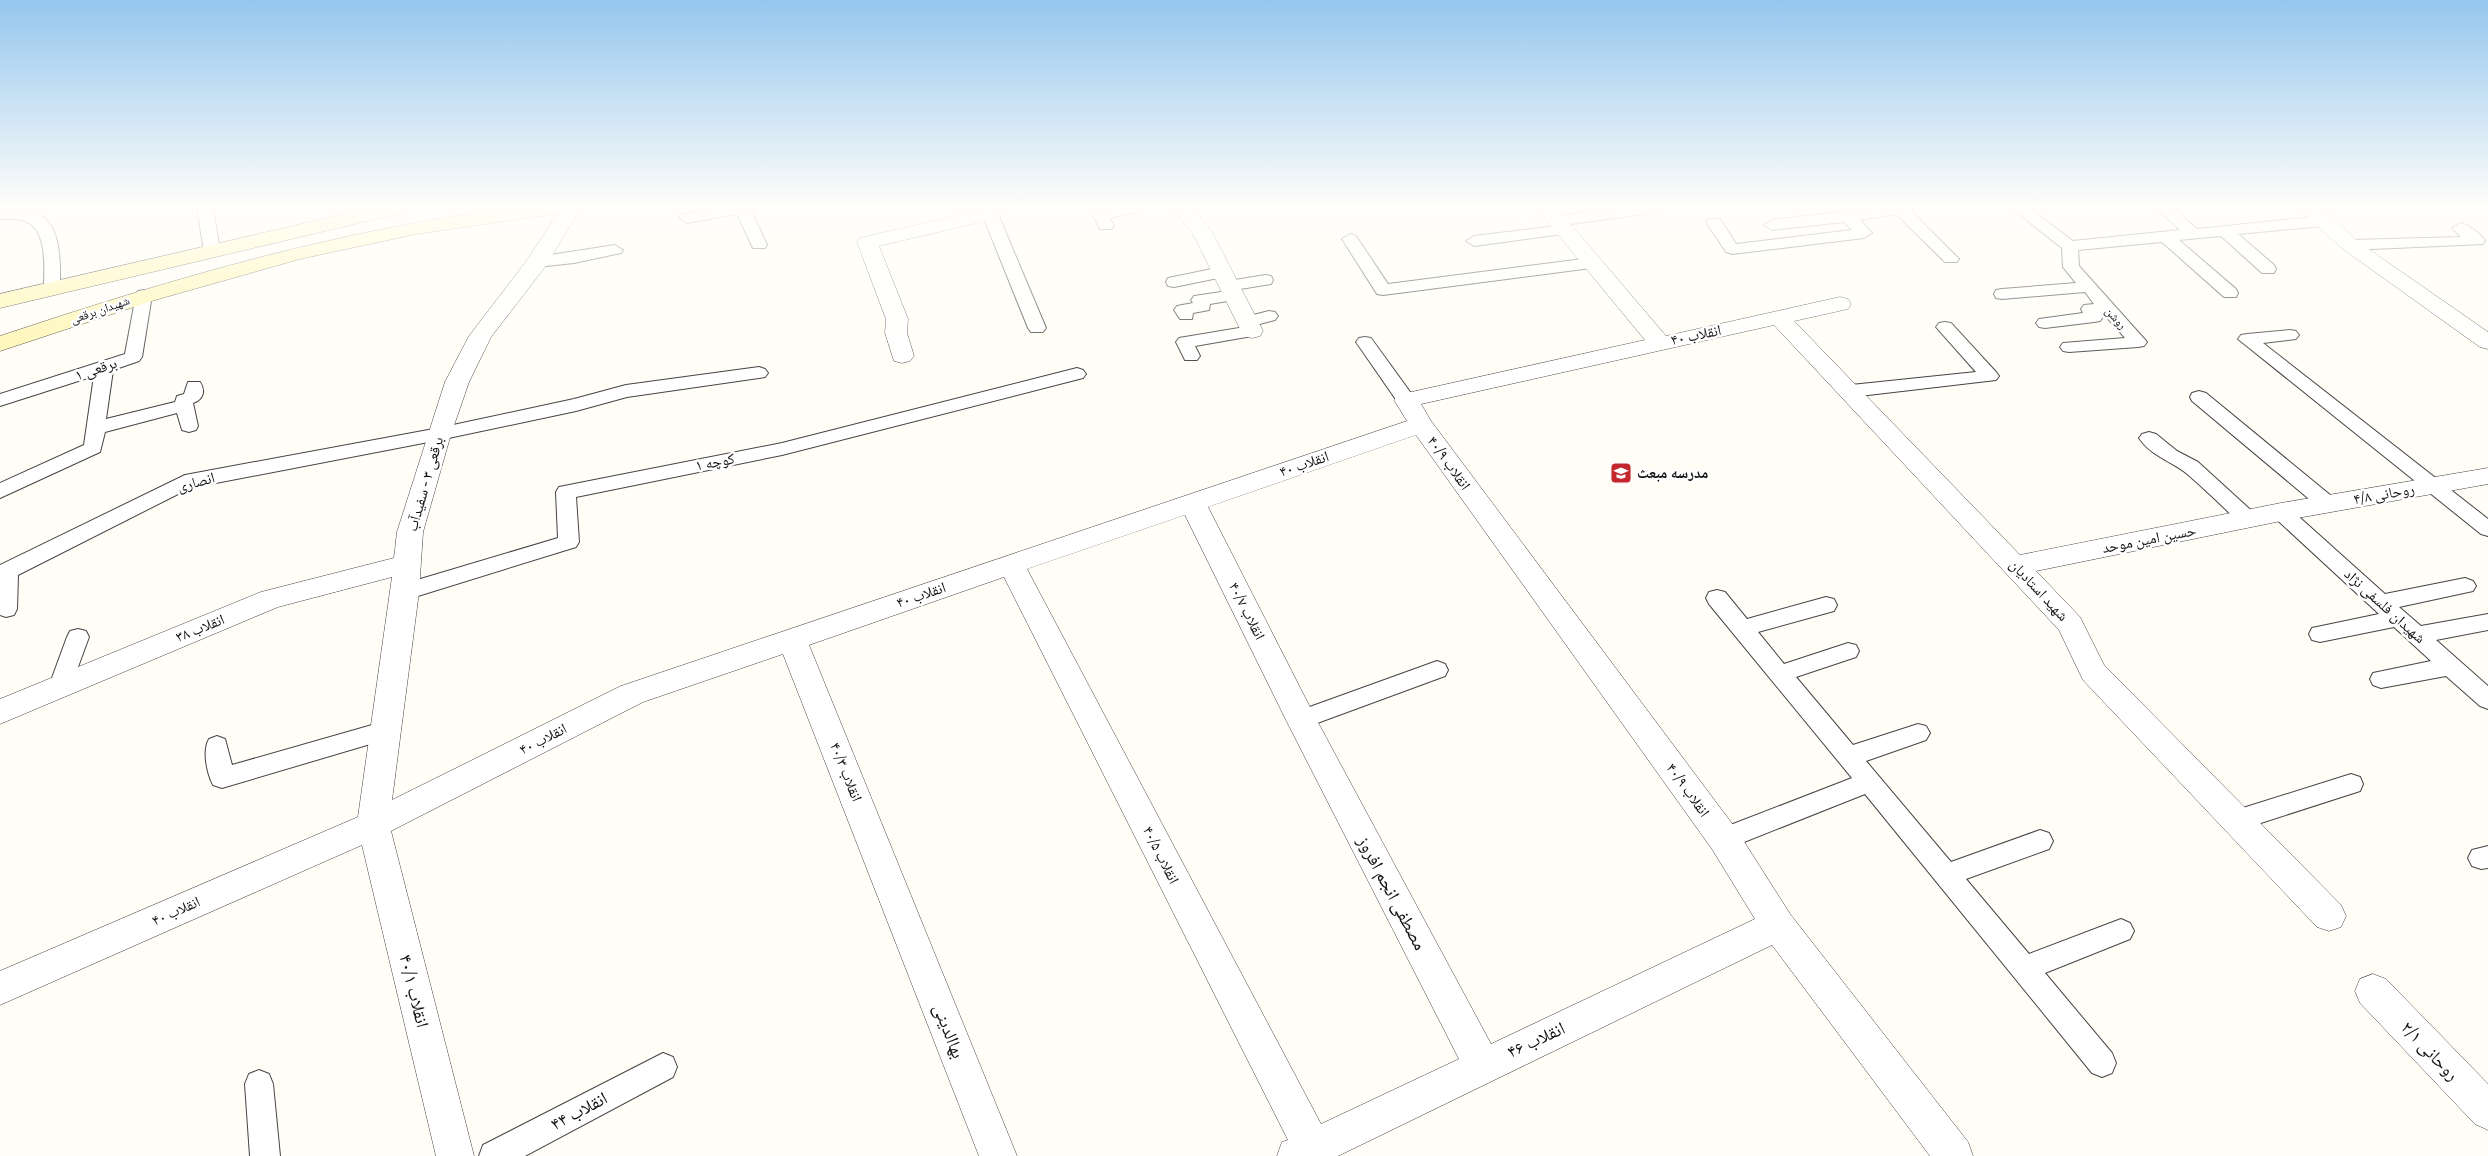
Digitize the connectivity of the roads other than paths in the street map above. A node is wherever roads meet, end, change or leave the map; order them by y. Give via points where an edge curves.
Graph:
1 (52, 262) edge
2 (165, 262) edge
3 (263, 262) edge
4 (537, 262) edge
5 (875, 262) edge
6 (1010, 262) edge
7 (1217, 262) edge
8 (1365, 262) edge
9 (2071, 262) edge
10 (2195, 262) edge
11 (2260, 262) edge
12 (2374, 262) edge
13 (1591, 263) joint
14 (2268, 269) dead end
15 (1265, 280) dead end
16 (1174, 282) dead end
17 (1228, 284) junction
18 (2089, 287) junction
19 (52, 288) junction
20 (2230, 293) dead end
21 (2002, 294) dead end
22 (144, 295) junction
23 (0, 301) edge
24 (1840, 304) dead end
25 (2108, 308) junction
26 (1186, 315) dead end
27 (1269, 316) dead end
28 (1778, 317) junction
29 (2045, 323) dead end
30 (1249, 327) junction
31 (1945, 327) dead end
32 (1037, 328) dead end
33 (2290, 335) dead end
34 (1365, 342) dead end
35 (1660, 342) junction
36 (2488, 342) edge
37 (0, 344) edge
38 (2069, 347) dead end
39 (902, 356) dead end
40 (1191, 356) dead end
41 (104, 366) junction
42 (759, 373) dead end
43 (1077, 374) dead end
44 (194, 386) dead end
45 (1851, 391) junction
46 (2199, 397) dead end
47 (0, 400) edge
48 (184, 405) junction
49 (1414, 413) junction
50 (189, 426) dead end
51 (96, 428) junction
52 (439, 434) junction
53 (2149, 438) dead end
54 (2488, 476) edge
55 (2430, 486) junction
56 (0, 491) edge
57 (1192, 502) junction
58 (2328, 504) junction
59 (2281, 512) junction
60 (2248, 519) junction
61 (2488, 529) edge
62 (407, 564) junction
63 (1011, 564) junction
64 (2016, 566) junction
65 (2465, 586) dead end
66 (405, 592) junction
67 (1717, 598) dead end
68 (2382, 602) junction
69 (1826, 605) dead end
70 (6, 609) dead end
71 (2399, 618) junction
72 (2488, 622) edge
73 (1742, 628) junction
74 (2320, 634) dead end
75 (2417, 635) junction
76 (78, 637) dead end
77 (792, 639) junction
78 (1848, 651) dead end
79 (2451, 666) junction
80 (1437, 670) dead end
81 (1780, 674) junction
82 (2381, 679) dead end
83 (60, 686) junction
84 (2488, 700) edge
85 (0, 712) edge
86 (1301, 720) junction
87 (386, 730) junction
88 (1918, 733) dead end
89 (217, 746) dead end
90 (1848, 757) junction
91 (1869, 782) junction
92 (2351, 784) dead end
93 (2236, 820) junction
94 (373, 825) junction
95 (1724, 839) junction
96 (2040, 841) dead end
97 (1946, 875) junction
98 (900, 905) joint
99 (2329, 916) dead end
100 (1778, 925) junction
101 (2121, 931) dead end
102 (2024, 969) junction
103 (0, 988) edge
104 (2373, 991) dead end
105 (2102, 1063) dead end
106 (1482, 1065) junction
107 (663, 1067) dead end
108 (259, 1084) dead end
109 (2488, 1111) edge
110 (1304, 1151) edge
111 (265, 1156) edge
112 (455, 1156) edge
113 (494, 1156) edge
114 (998, 1156) edge
115 (1954, 1156) edge

1 - 19 lane
2 - 19 main road, شهیدان برقعی
3 - 22 main road, شهیدان برقعی
4 - 52 street, برقعی ۳ - سفیدآب via 480,336 457,382
5 - 39 street via 897,320 896,333
6 - 32 lane
7 - 17 street
8 - 13 lane via 1383,290
9 - 18 lane, روشن via 2071,267
10 - 20 lane
11 - 14 lane
12 - 36 street
13 - 35 street
15 - 17 lane
16 - 17 lane
17 - 26 lane via 1200,300 1203,306 1183,310
17 - 30 street
18 - 21 lane
18 - 25 lane, روشن
19 - 23 main road, شهیدان برقعی
22 - 37 main road, شهیدان برقعی
22 - 41 lane, برقعی ۱ via 133,357
24 - 28 street, انقلاب ۴۰
25 - 29 lane via 2090,310 2094,317
25 - 38 lane, روشن via 2138,342
27 - 30 lane
28 - 35 street, انقلاب ۴۰
28 - 45 street, شهید استادیان
30 - 40 lane via 1186,342
31 - 45 lane via 1990,376
33 - 55 lane via 2247,338
34 - 49 lane
35 - 49 street, انقلاب ۴۰
41 - 47 lane, برقعی ۱
41 - 51 lane
42 - 52 lane via 626,391
43 - 66 lane, کوچه ۱ via 782,449 566,492 569,542
44 - 48 lane via 193,397 184,400
45 - 64 street, شهید استادیان
46 - 58 lane
48 - 50 lane
48 - 51 lane
49 - 57 street, انقلاب ۴۰
49 - 95 street, انقلاب ۴۰/۹
51 - 56 lane via 93,448
52 - 62 street, برقعی ۳ - سفیدآب via 410,532
52 - 70 lane, انصاری via 185,482 7,571
53 - 60 lane via 2170,456 2191,467
54 - 55 street, روحانی ۴/۸
55 - 58 street, روحانی ۴/۸
55 - 61 lane
57 - 63 street, انقلاب ۴۰
57 - 86 street, انقلاب ۴۰/۷
58 - 59 street, روحانی ۴/۸
59 - 60 street, حسین امین موحد
59 - 68 lane, شهیدان فلسفی نژاد
60 - 64 street, حسین امین موحد
62 - 66 street, برقعی ۳ - سفیدآب
62 - 83 street, انقلاب ۳۸ via 271,599
63 - 77 street, انقلاب ۴۰
63 - 110 street, انقلاب ۴۰/۵
64 - 93 street, شهید استادیان via 2070,624 2093,672
65 - 68 lane
66 - 87 street, برقعی ۳ - سفیدآب
67 - 73 lane
68 - 71 lane, شهیدان فلسفی نژاد
69 - 73 lane
71 - 74 lane
71 - 75 lane, شهیدان فلسفی نژاد
72 - 75 lane
73 - 81 lane
75 - 79 lane, شهیدان فلسفی نژاد
76 - 83 lane
77 - 94 street, انقلاب ۴۰ via 632,694
77 - 98 street, انقلاب ۴۰/۳
78 - 81 lane
79 - 82 lane
79 - 84 lane, شهیدان فلسفی نژاد
80 - 86 lane
81 - 90 lane
83 - 85 street, انقلاب ۳۸
86 - 106 street, مصطفی انجم افروز
87 - 89 lane via 222,778
87 - 94 street, برقعی ۳ - سفیدآب
88 - 90 lane
90 - 91 lane
91 - 95 lane
91 - 97 lane
92 - 93 lane
93 - 99 street, شهید استادیان
94 - 103 street, انقلاب ۴۰
94 - 112 street, انقلاب ۴۰/۱
95 - 100 street, انقلاب ۴۰/۹
96 - 97 lane
97 - 102 lane
98 - 114 street, بهاالدینی
100 - 106 street, انقلاب ۴۶
100 - 115 street, انقلاب ۴۰/۹
101 - 102 lane
102 - 105 lane
104 - 109 street, روحانی ۲/۱
106 - 110 street, انقلاب ۴۶
107 - 113 lane, انقلاب ۴۴
108 - 111 lane

